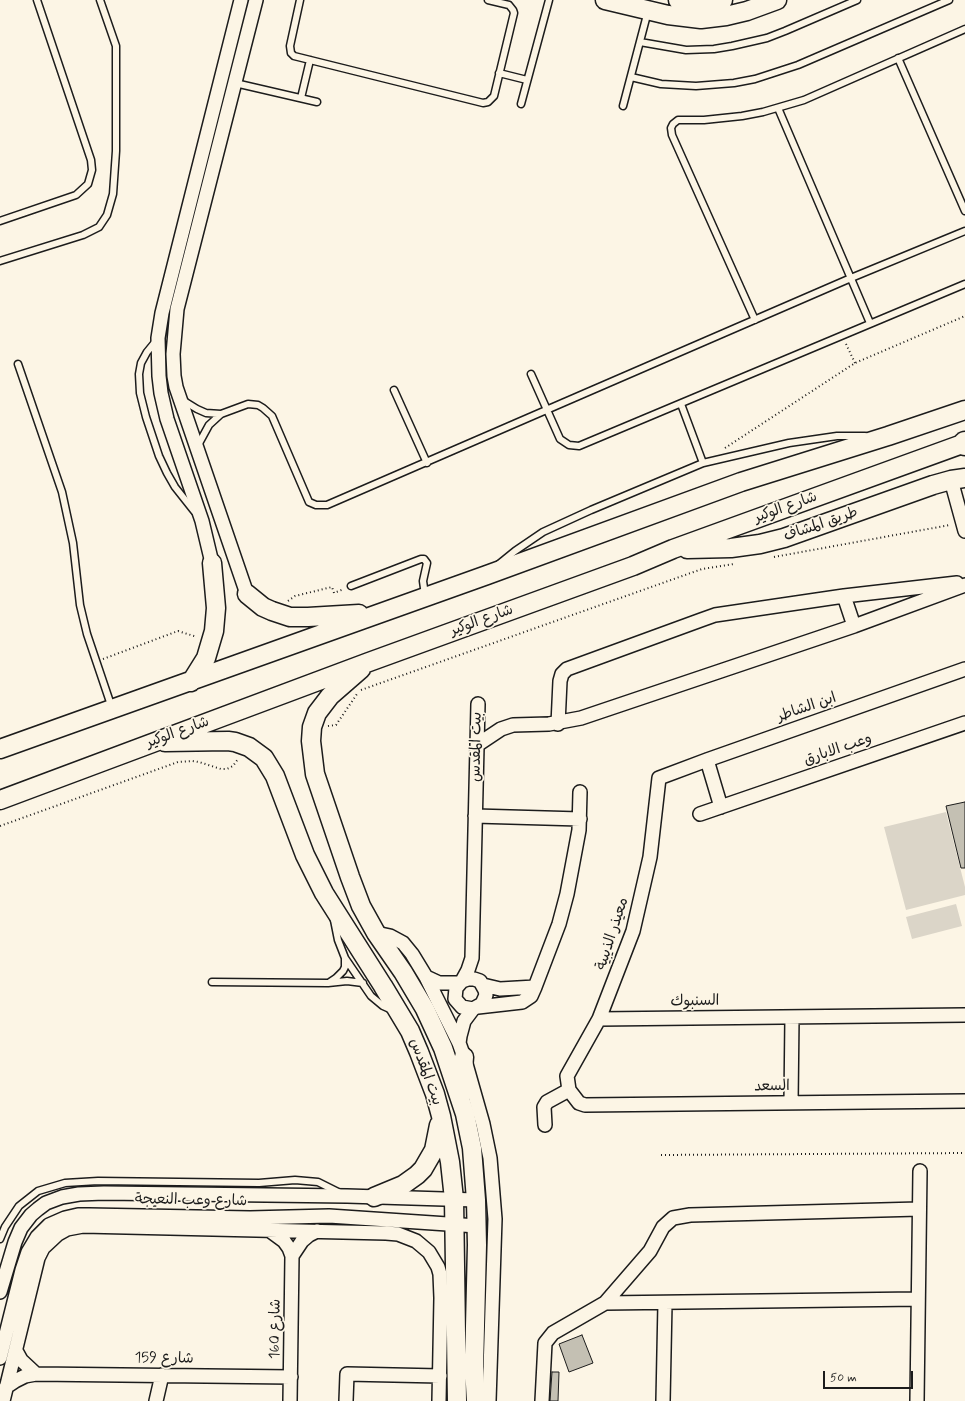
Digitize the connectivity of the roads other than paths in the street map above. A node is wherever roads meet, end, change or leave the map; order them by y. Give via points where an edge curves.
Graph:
1 (37, 0) edge
2 (100, 0) edge
3 (241, 0) edge
4 (256, 0) edge
5 (300, 0) edge
6 (488, 0) edge
7 (549, 0) edge
8 (605, 0) edge
9 (678, 0) edge
10 (723, 0) edge
11 (777, 0) edge
12 (857, 0) edge
13 (948, 0) edge
14 (648, 11) junction
15 (965, 29) edge
16 (640, 42) junction
17 (898, 58) junction
18 (310, 60) junction
19 (499, 73) junction
20 (631, 77) junction
21 (527, 80) junction
22 (235, 83) junction
23 (301, 98) junction
24 (317, 102) dead end
25 (521, 104) dead end
26 (623, 106) dead end
27 (778, 108) junction
28 (965, 211) edge
29 (0, 221) edge
30 (965, 231) edge
31 (0, 261) edge
32 (851, 278) junction
33 (965, 284) edge
34 (755, 320) junction
35 (870, 323) junction
36 (158, 338) junction
37 (18, 364) dead end
38 (531, 374) dead end
39 (394, 390) dead end
40 (180, 398) junction
41 (681, 404) junction
42 (965, 410) edge
43 (547, 411) junction
44 (185, 412) junction
45 (221, 414) junction
46 (167, 419) junction
47 (888, 436) junction
48 (965, 443) edge
49 (197, 448) junction
50 (427, 462) junction
51 (703, 463) junction
52 (958, 479) edge
53 (202, 521) junction
54 (964, 526) edge
55 (673, 549) junction
56 (212, 564) joint
57 (487, 576) junction
58 (965, 582) edge
59 (351, 586) road end
60 (965, 586) edge
61 (247, 594) joint
62 (844, 596) junction
63 (426, 597) junction
64 (380, 612) junction
65 (854, 626) junction
66 (369, 662) junction
67 (965, 669) edge
68 (191, 682) junction
69 (478, 704) dead end
70 (112, 710) junction
71 (965, 723) edge
72 (558, 724) junction
73 (151, 743) junction
74 (477, 744) junction
75 (0, 749) edge
76 (707, 760) junction
77 (659, 778) joint
78 (580, 792) dead end
79 (0, 800) edge
80 (721, 806) junction
81 (700, 814) dead end
82 (475, 816) junction
83 (580, 819) junction
84 (334, 910) junction
85 (376, 933) junction
86 (345, 958) junction
87 (472, 958) junction
88 (426, 977) junction
89 (212, 982) dead end
90 (461, 982) junction
91 (328, 983) junction
92 (363, 983) junction
93 (481, 983) junction
94 (536, 987) junction
95 (476, 1008) junction
96 (398, 1012) junction
97 (965, 1015) edge
98 (792, 1017) junction
99 (599, 1019) junction
100 (462, 1050) junction
101 (569, 1090) junction
102 (460, 1098) junction
103 (965, 1101) edge
104 (791, 1103) junction
105 (441, 1116) junction
106 (545, 1124) dead end
107 (920, 1171) dead end
108 (347, 1196) junction
109 (374, 1197) junction
110 (454, 1199) junction
111 (476, 1200) junction
112 (919, 1209) junction
113 (455, 1225) junction
114 (477, 1226) junction
115 (269, 1230) junction
116 (317, 1231) junction
117 (0, 1239) edge
118 (292, 1256) junction
119 (0, 1292) edge
120 (918, 1299) junction
121 (604, 1303) junction
122 (665, 1303) junction
123 (16, 1351) junction
124 (0, 1358) edge
125 (36, 1374) junction
126 (162, 1375) junction
127 (440, 1376) junction
128 (291, 1378) junction
129 (6, 1388) junction
130 (3, 1401) edge
131 (156, 1401) edge
132 (290, 1401) edge
133 (346, 1401) edge
134 (439, 1401) edge
135 (457, 1401) edge
136 (476, 1401) edge
137 (489, 1401) edge
138 (542, 1401) edge
139 (663, 1401) edge
140 (917, 1401) edge

1 - 29 lane via 91,160 92,170 88,184 76,195
2 - 31 lane via 116,46 116,151 112,194 107,215 99,227 83,235
3 - 36 street via 162,313
4 - 22 street
5 - 18 lane via 290,50 294,56
6 - 19 lane via 509,5 514,13
7 - 21 lane
8 - 14 main road
9 - 10 main road via 700,3
11 - 14 main road via 747,11 701,19
12 - 16 lane via 767,38 732,46 686,50
13 - 20 lane via 798,65 755,79 696,86 661,84
14 - 16 lane
15 - 17 lane
16 - 20 lane
17 - 27 lane via 804,100
17 - 28 lane
18 - 19 lane via 483,103 494,96
18 - 23 lane
19 - 21 lane
20 - 26 lane
21 - 25 lane
22 - 23 lane
22 - 40 street via 176,310 173,360
23 - 24 lane
27 - 32 lane
27 - 34 lane via 742,116 678,120 671,128
30 - 32 lane
32 - 34 lane
32 - 35 lane
33 - 35 lane
34 - 43 lane
35 - 41 lane
36 - 46 street via 159,376
36 - 53 lane via 141,363 140,393 159,456 167,473
37 - 70 lane via 62,492 73,543 80,605
38 - 43 lane
39 - 50 lane
40 - 44 street
40 - 45 lane via 197,409
41 - 43 lane via 579,446 569,445 560,440
41 - 51 lane
42 - 47 main road
43 - 50 lane
44 - 46 street
44 - 49 street
45 - 49 lane via 207,429
45 - 50 lane via 248,404 258,405 268,411 309,502 316,505 327,505
46 - 53 street
47 - 51 lane via 837,436 814,439
47 - 57 main road via 741,482
48 - 55 main road, شارع الوكير
49 - 61 street
51 - 57 lane via 543,532 515,551
52 - 54 street
52 - 55 main road, طريق المشاف via 933,485 784,538 760,544 731,548
53 - 56 street
55 - 66 main road, شارع الوكير
56 - 68 main road via 216,608 212,642 202,666
57 - 63 main road
58 - 62 street
59 - 63 lane via 424,559 427,563 424,581
60 - 65 street
61 - 64 main road via 263,606 282,615 295,617
62 - 65 street
62 - 72 street via 715,615 567,669 560,681
63 - 64 main road
64 - 68 main road
65 - 72 street
66 - 73 main road, شارع الوكير
66 - 85 main road, بيت المقدس via 330,696 317,713 311,741 315,774 355,892
67 - 76 street, ابن الشاطر
68 - 70 main road
69 - 74 street, بيت المقدس
70 - 75 main road
71 - 80 street, وعب الابارق
72 - 74 street via 513,725 493,733
73 - 79 main road, شارع الوكير
73 - 84 main road, بيت المقدس via 228,741 243,744 260,754 275,776 305,855
74 - 82 street, بيت المقدس
76 - 77 street, ابن الشاطر
76 - 80 street
77 - 99 street, معيذر الذيبية via 650,857 643,891 633,931
78 - 83 street
80 - 81 street, وعب الابارق
82 - 83 street
82 - 87 street, بيت المقدس
83 - 94 street via 568,894
84 - 86 lane via 335,930
84 - 96 main road, بيت المقدس
85 - 88 street via 390,936 403,943
85 - 102 main road, بيت المقدس via 425,1009 443,1048
86 - 91 lane via 343,971
86 - 92 lane
87 - 90 street, بيت المقدس
87 - 93 street, بيت المقدس
88 - 90 street via 439,983
88 - 100 street
89 - 91 lane
90 - 93 street via 468,978
90 - 95 street via 456,988 455,999 462,1007
91 - 92 lane
92 - 96 lane via 377,1001
93 - 94 street via 500,989
93 - 95 street via 486,995 485,1000
94 - 95 street via 531,996 522,1002
95 - 100 street via 464,1021 460,1036
96 - 105 main road, بيت المقدس via 419,1052
97 - 98 street, السنبوك
98 - 99 street, السنبوك
98 - 104 street
99 - 101 street, معيذر الذيبية via 567,1076
100 - 102 main road
100 - 137 street via 483,1124 493,1190
101 - 104 street, السعد via 585,1106
101 - 106 street via 547,1102 544,1107
102 - 111 main road, بيت المقدس via 472,1148
103 - 104 street, السعد
105 - 109 main road via 434,1150 423,1169 404,1185
105 - 110 main road, بيت المقدس
107 - 112 street
108 - 109 street, شارع وعب النعيجة
108 - 117 lane via 318,1182 306,1180 259,1183 84,1181 38,1191 19,1206
108 - 119 street, شارع وعب النعيجة via 104,1193 62,1197 38,1209 21,1228
109 - 110 street, شارع وعب النعيجة
110 - 111 street, شارع وعب النعيجة
110 - 113 main road, بيت المقدس
111 - 114 main road, بيت المقدس
112 - 120 street
112 - 121 street via 690,1215 673,1218 663,1227 650,1251
113 - 114 street, شارع وعب النعيجة
113 - 124 street, شارع وعب النعيجة via 335,1216 250,1218 78,1215 65,1218 49,1225 37,1237 28,1252
113 - 135 main road, بيت المقدس
114 - 136 main road, بيت المقدس via 474,1368
115 - 116 street, شارع وعب النعيجة
115 - 118 street via 284,1241
115 - 123 street, شارع وعب النعيجة via 107,1226 67,1229 50,1240 38,1258
116 - 118 street via 302,1241
116 - 127 street, شارع وعب النعيجة via 398,1234 426,1248 435,1260 440,1274
118 - 128 street, شارع 160
120 - 122 street
120 - 140 street
121 - 122 street
121 - 138 street via 553,1333 545,1343
122 - 139 street
123 - 125 street via 21,1360
123 - 129 street, شارع وعب النعيجة
125 - 126 street, شارع 159
125 - 129 street, شارع 159 via 25,1376
126 - 128 street, شارع 159
126 - 131 street
127 - 133 street via 347,1374
127 - 134 street
128 - 132 street, شارع 160
129 - 130 street, شارع وعب النعيجة

